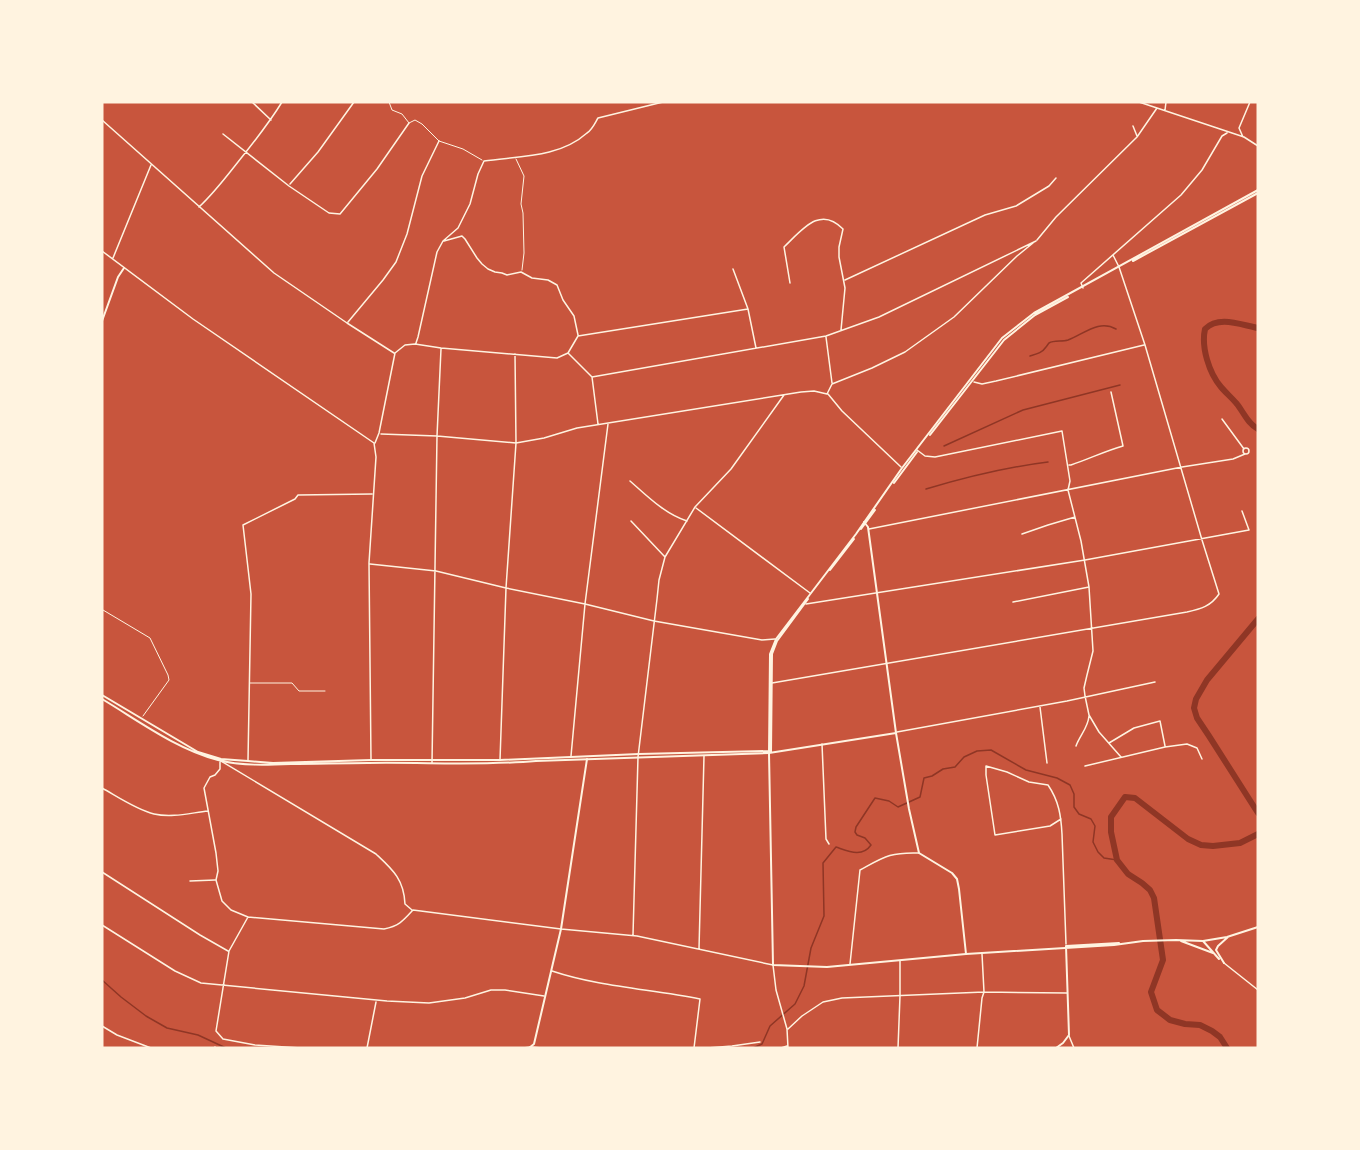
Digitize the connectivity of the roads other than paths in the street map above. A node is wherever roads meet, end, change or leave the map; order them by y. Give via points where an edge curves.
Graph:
1 (252, 102) edge
2 (282, 102) edge
3 (354, 102) edge
4 (389, 102) edge
5 (663, 102) edge
6 (1139, 102) edge
7 (1167, 102) edge
8 (1250, 102) edge
9 (1157, 108) junction
10 (1165, 111) junction
11 (102, 120) edge
12 (272, 120) junction
13 (409, 123) junction
14 (1133, 126) dead end
15 (1227, 133) junction
16 (223, 134) dead end
17 (1137, 137) junction
18 (1244, 137) junction
19 (439, 141) junction
20 (1258, 146) edge
21 (246, 153) junction
22 (515, 157) junction
23 (484, 161) junction
24 (151, 164) junction
25 (1056, 178) dead end
26 (289, 186) junction
27 (1258, 190) edge
28 (199, 207) junction
29 (443, 241) junction
30 (1036, 241) junction
31 (102, 251) edge
32 (1113, 255) junction
33 (112, 259) junction
34 (124, 268) junction
35 (1119, 268) junction
36 (734, 269) dead end
37 (521, 272) junction
38 (845, 280) junction
39 (790, 282) dead end
40 (1083, 288) junction
41 (748, 309) junction
42 (102, 321) edge
43 (347, 323) junction
44 (841, 331) junction
45 (578, 336) junction
46 (826, 336) junction
47 (415, 344) junction
48 (1145, 345) junction
49 (441, 348) junction
50 (756, 349) junction
51 (395, 353) junction
52 (568, 353) junction
53 (515, 354) junction
54 (592, 377) junction
55 (971, 381) junction
56 (832, 384) junction
57 (1112, 392) dead end
58 (827, 394) junction
59 (784, 395) junction
60 (1221, 419) dead end
61 (608, 423) junction
62 (598, 425) junction
63 (379, 434) junction
64 (437, 436) junction
65 (374, 443) junction
66 (516, 443) junction
67 (1244, 449) junction
68 (917, 451) junction
69 (1245, 454) junction
70 (1068, 464) junction
71 (1182, 467) junction
72 (903, 468) junction
73 (630, 480) dead end
74 (1068, 490) junction
75 (373, 495) junction
76 (695, 507) junction
77 (1242, 511) dead end
78 (1075, 517) junction
79 (631, 521) dead end
80 (687, 521) junction
81 (865, 523) junction
82 (868, 529) junction
83 (1022, 534) dead end
84 (1201, 538) junction
85 (665, 557) junction
86 (1085, 560) junction
87 (369, 563) junction
88 (436, 571) junction
89 (1089, 587) junction
90 (506, 588) junction
91 (877, 593) junction
92 (810, 594) junction
93 (1013, 602) dead end
94 (585, 604) junction
95 (803, 604) junction
96 (103, 610) edge
97 (654, 621) junction
98 (1092, 629) junction
99 (776, 639) junction
100 (886, 663) junction
101 (1155, 682) dead end
102 (250, 683) junction
103 (771, 683) junction
104 (325, 691) dead end
105 (1085, 696) junction
106 (102, 697) edge
107 (1040, 706) junction
108 (1089, 715) junction
109 (141, 719) junction
110 (896, 733) junction
111 (1109, 743) junction
112 (822, 744) junction
113 (1076, 746) dead end
114 (1165, 747) junction
115 (770, 752) junction
116 (639, 755) junction
117 (704, 755) junction
118 (587, 757) junction
119 (1121, 757) junction
120 (571, 758) junction
121 (1202, 759) dead end
122 (220, 760) junction
123 (372, 761) junction
124 (432, 762) junction
125 (500, 762) junction
126 (248, 763) junction
127 (1047, 763) dead end
128 (1085, 765) dead end
129 (102, 788) edge
130 (208, 811) junction
131 (1061, 819) junction
132 (829, 844) dead end
133 (919, 853) junction
134 (102, 872) edge
135 (216, 880) junction
136 (190, 881) dead end
137 (413, 910) junction
138 (248, 917) junction
139 (102, 925) edge
140 (1258, 927) edge
141 (561, 929) junction
142 (633, 936) junction
143 (1230, 936) junction
144 (1176, 940) junction
145 (1203, 941) junction
146 (1066, 947) junction
147 (699, 949) junction
148 (229, 951) junction
149 (982, 953) junction
150 (1213, 953) junction
151 (966, 954) junction
152 (900, 960) junction
153 (1224, 963) junction
154 (773, 965) junction
155 (850, 965) junction
156 (551, 970) junction
157 (224, 985) junction
158 (1258, 990) edge
159 (984, 992) junction
160 (1067, 993) junction
161 (545, 996) junction
162 (900, 996) junction
163 (377, 1000) junction
164 (102, 1026) edge
165 (787, 1029) junction
166 (1069, 1035) junction
167 (760, 1042) dead end
168 (530, 1047) edge
169 (788, 1047) edge
170 (151, 1048) edge
171 (301, 1048) edge
172 (367, 1048) edge
173 (523, 1048) edge
174 (542, 1048) edge
175 (694, 1048) edge
176 (707, 1048) edge
177 (781, 1048) edge
178 (898, 1048) edge
179 (976, 1048) edge
180 (1056, 1048) edge
181 (1074, 1048) edge

1 - 12 street
2 - 12 street
3 - 26 street
4 - 13 lane via 392,110
5 - 22 street via 598,118 589,132 573,143 541,155
6 - 9 street
7 - 10 street
8 - 18 street via 1239,128
9 - 10 street
9 - 17 street
10 - 15 street
11 - 24 street
12 - 21 street
13 - 19 lane via 415,120 422,124
13 - 26 street via 340,214 329,213
14 - 17 street
15 - 18 street
15 - 32 street via 1181,195
16 - 21 street
17 - 30 street
18 - 20 street
19 - 23 lane
19 - 43 street via 422,176 396,262
21 - 26 street
21 - 28 street
22 - 23 street
22 - 37 lane via 524,176
23 - 29 street via 458,228
24 - 28 street
24 - 33 street
25 - 38 street via 1016,206 985,214
27 - 35 main road
27 - 35 main road
28 - 43 street via 274,273
29 - 37 street via 462,236 488,269 507,275
29 - 47 street
30 - 44 street via 879,317
30 - 56 street via 954,317 905,352
31 - 33 street
32 - 35 street
32 - 40 street via 1082,283
33 - 34 street
34 - 42 main road
34 - 65 street
35 - 40 main road
35 - 48 street
36 - 41 street
37 - 45 street via 557,285 574,316
38 - 39 street via 839,257 843,229 824,218 816,219 784,247
38 - 44 street
40 - 55 main road via 1034,313 1002,339
41 - 45 street
41 - 50 street
43 - 51 street
44 - 46 street
45 - 52 street
46 - 50 street
46 - 56 street
47 - 49 street
47 - 51 street via 405,345
48 - 55 street via 982,384
48 - 71 street
49 - 53 street
49 - 64 street
50 - 54 street
51 - 63 street
52 - 53 street via 557,358
52 - 54 street
53 - 66 street
54 - 62 street
55 - 68 main road
56 - 58 street
57 - 70 street via 1123,446
58 - 59 street via 814,391
58 - 72 street
59 - 61 street
59 - 76 street via 731,470
60 - 67 street
61 - 62 street
61 - 94 street
62 - 66 street
63 - 64 street
63 - 65 street
64 - 66 street
64 - 88 street
65 - 75 street
66 - 90 street
67 - 69 street
67 - 69 street via 1249,451
68 - 70 street via 927,457 950,455 1062,431
68 - 72 main road
69 - 71 street
70 - 74 street
71 - 74 street
71 - 84 street
72 - 81 main road
73 - 80 street via 674,517
74 - 78 street
74 - 82 street
75 - 87 street
75 - 102 street via 298,495 243,525 251,594
76 - 80 street
76 - 92 street
77 - 84 street via 1249,530
78 - 83 street
78 - 86 street
79 - 85 street
80 - 85 street
81 - 82 main road
81 - 92 main road
81 - 95 main road
82 - 91 main road
84 - 86 street
84 - 98 street via 1219,594 1211,603 1198,610
85 - 97 street
86 - 89 street
86 - 91 street
87 - 88 street
87 - 123 street
88 - 90 street
88 - 124 street
89 - 93 street
89 - 98 street
90 - 94 street
90 - 125 street
91 - 95 street
91 - 100 main road
92 - 95 main road
94 - 97 street
94 - 120 street
95 - 99 main road
95 - 103 main road via 777,641 772,654
96 - 109 lane via 150,638 168,675 169,680
97 - 99 street via 762,640
97 - 116 street
98 - 100 street
98 - 105 street via 1093,651
99 - 103 main road via 770,654
100 - 103 street
100 - 110 main road
101 - 105 street
102 - 104 lane via 292,684 299,691
102 - 126 street
103 - 115 main road
105 - 107 street
105 - 108 street
106 - 109 main road
106 - 122 main road via 197,754
107 - 110 street
107 - 127 street
108 - 111 street
108 - 113 street
109 - 122 main road via 198,752
110 - 112 main road
110 - 133 main road
111 - 114 street via 1134,728 1160,721
111 - 119 street
112 - 115 main road
112 - 132 street
114 - 119 street
114 - 121 street via 1187,744 1197,748
115 - 116 main road
115 - 117 main road
115 - 154 main road
116 - 117 main road
116 - 118 main road
116 - 142 street
117 - 147 street
118 - 120 main road
118 - 141 main road
119 - 128 street
120 - 125 main road
122 - 126 main road
122 - 130 street via 220,769 204,788
122 - 137 street via 375,854 393,870 405,904
123 - 124 main road
123 - 126 main road
123 - 126 main road
124 - 125 main road
129 - 130 street via 155,814
130 - 135 street via 216,853
131 - 131 street via 1050,826 995,835 986,766 1048,785
131 - 146 street
133 - 151 main road via 957,879
133 - 155 street via 887,855 860,870
134 - 148 street
135 - 136 street
135 - 138 street via 222,901
137 - 138 street via 395,927 384,929
137 - 141 street
138 - 148 street
139 - 157 street via 175,971 201,983
140 - 143 main road
141 - 142 street
141 - 156 main road
142 - 147 street
143 - 145 main road
143 - 153 main road via 1216,950
144 - 145 main road
144 - 146 main road
144 - 150 main road
145 - 150 main road
146 - 149 main road
146 - 160 main road
147 - 154 street
148 - 157 street
149 - 151 main road
149 - 159 street
150 - 153 main road
151 - 152 main road
152 - 155 main road
152 - 162 street
153 - 158 street
154 - 155 main road
154 - 165 street
156 - 161 main road
156 - 175 street via 620,987 700,999
157 - 163 street
157 - 171 street via 216,1031 224,1039
159 - 160 street
159 - 162 street
159 - 179 street
160 - 166 main road
161 - 163 street via 491,990 429,1002
161 - 168 main road
162 - 165 street via 823,1002
162 - 178 street
163 - 172 street
164 - 170 street
165 - 169 street
166 - 180 main road
166 - 181 street
167 - 176 street
168 - 173 street
168 - 174 street
169 - 177 street

